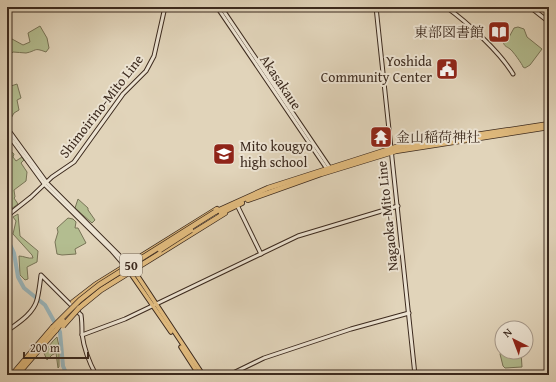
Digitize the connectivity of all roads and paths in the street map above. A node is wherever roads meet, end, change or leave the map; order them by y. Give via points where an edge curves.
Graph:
1 (165, 7) edge
2 (217, 7) edge
3 (221, 7) edge
4 (376, 7) edge
5 (446, 7) edge
6 (530, 7) edge
7 (549, 22) edge
8 (513, 74) dead end
9 (549, 124) edge
10 (549, 127) edge
11 (7, 128) edge
12 (7, 133) edge
13 (392, 150) junction
14 (329, 169) junction
15 (46, 184) junction
16 (265, 191) junction
17 (398, 206) junction
18 (238, 207) junction
19 (7, 216) edge
20 (261, 254) junction
21 (127, 265) junction
22 (131, 270) junction
23 (155, 306) junction
24 (409, 313) junction
25 (55, 328) junction
26 (7, 331) edge
27 (82, 335) junction
28 (20, 369) junction
29 (12, 375) edge
30 (17, 375) edge
31 (96, 375) edge
32 (199, 375) edge
33 (203, 375) edge
34 (229, 375) edge
35 (415, 375) edge

1 - 15 street, Shimoirino-Mito Line via 154,56 146,71 123,94 74,162
2 - 14 street, Akasakaue
3 - 14 street, Akasakaue
4 - 13 street, Nagaoka-Mito Line
5 - 8 street via 500,55
6 - 7 street
9 - 13 highway, 50 via 418,143
10 - 13 highway, 50
11 - 15 street
12 - 15 street
13 - 14 highway, 50
13 - 17 street, Nagaoka-Mito Line
14 - 16 highway, 50
15 - 19 street, Shimoirino-Mito Line
15 - 21 street
16 - 18 highway
16 - 21 highway via 242,197 212,211
16 - 25 highway, 50, bridge via 216,213 99,285 80,300
17 - 20 street via 298,236
17 - 24 street, Nagaoka-Mito Line
18 - 20 street
18 - 22 highway
20 - 23 street
21 - 22 main road, 50
21 - 25 highway via 73,302
22 - 23 main road, 50
22 - 25 highway, bridge via 101,290
23 - 27 street
23 - 32 main road, 50
23 - 33 main road, 50
24 - 34 street via 264,358
24 - 35 street, Nagaoka-Mito Line
25 - 28 highway, 50
26 - 27 street via 30,312 36,301 41,275 79,312 82,317
27 - 31 street via 87,358
28 - 29 highway, 50
28 - 30 highway, 50

